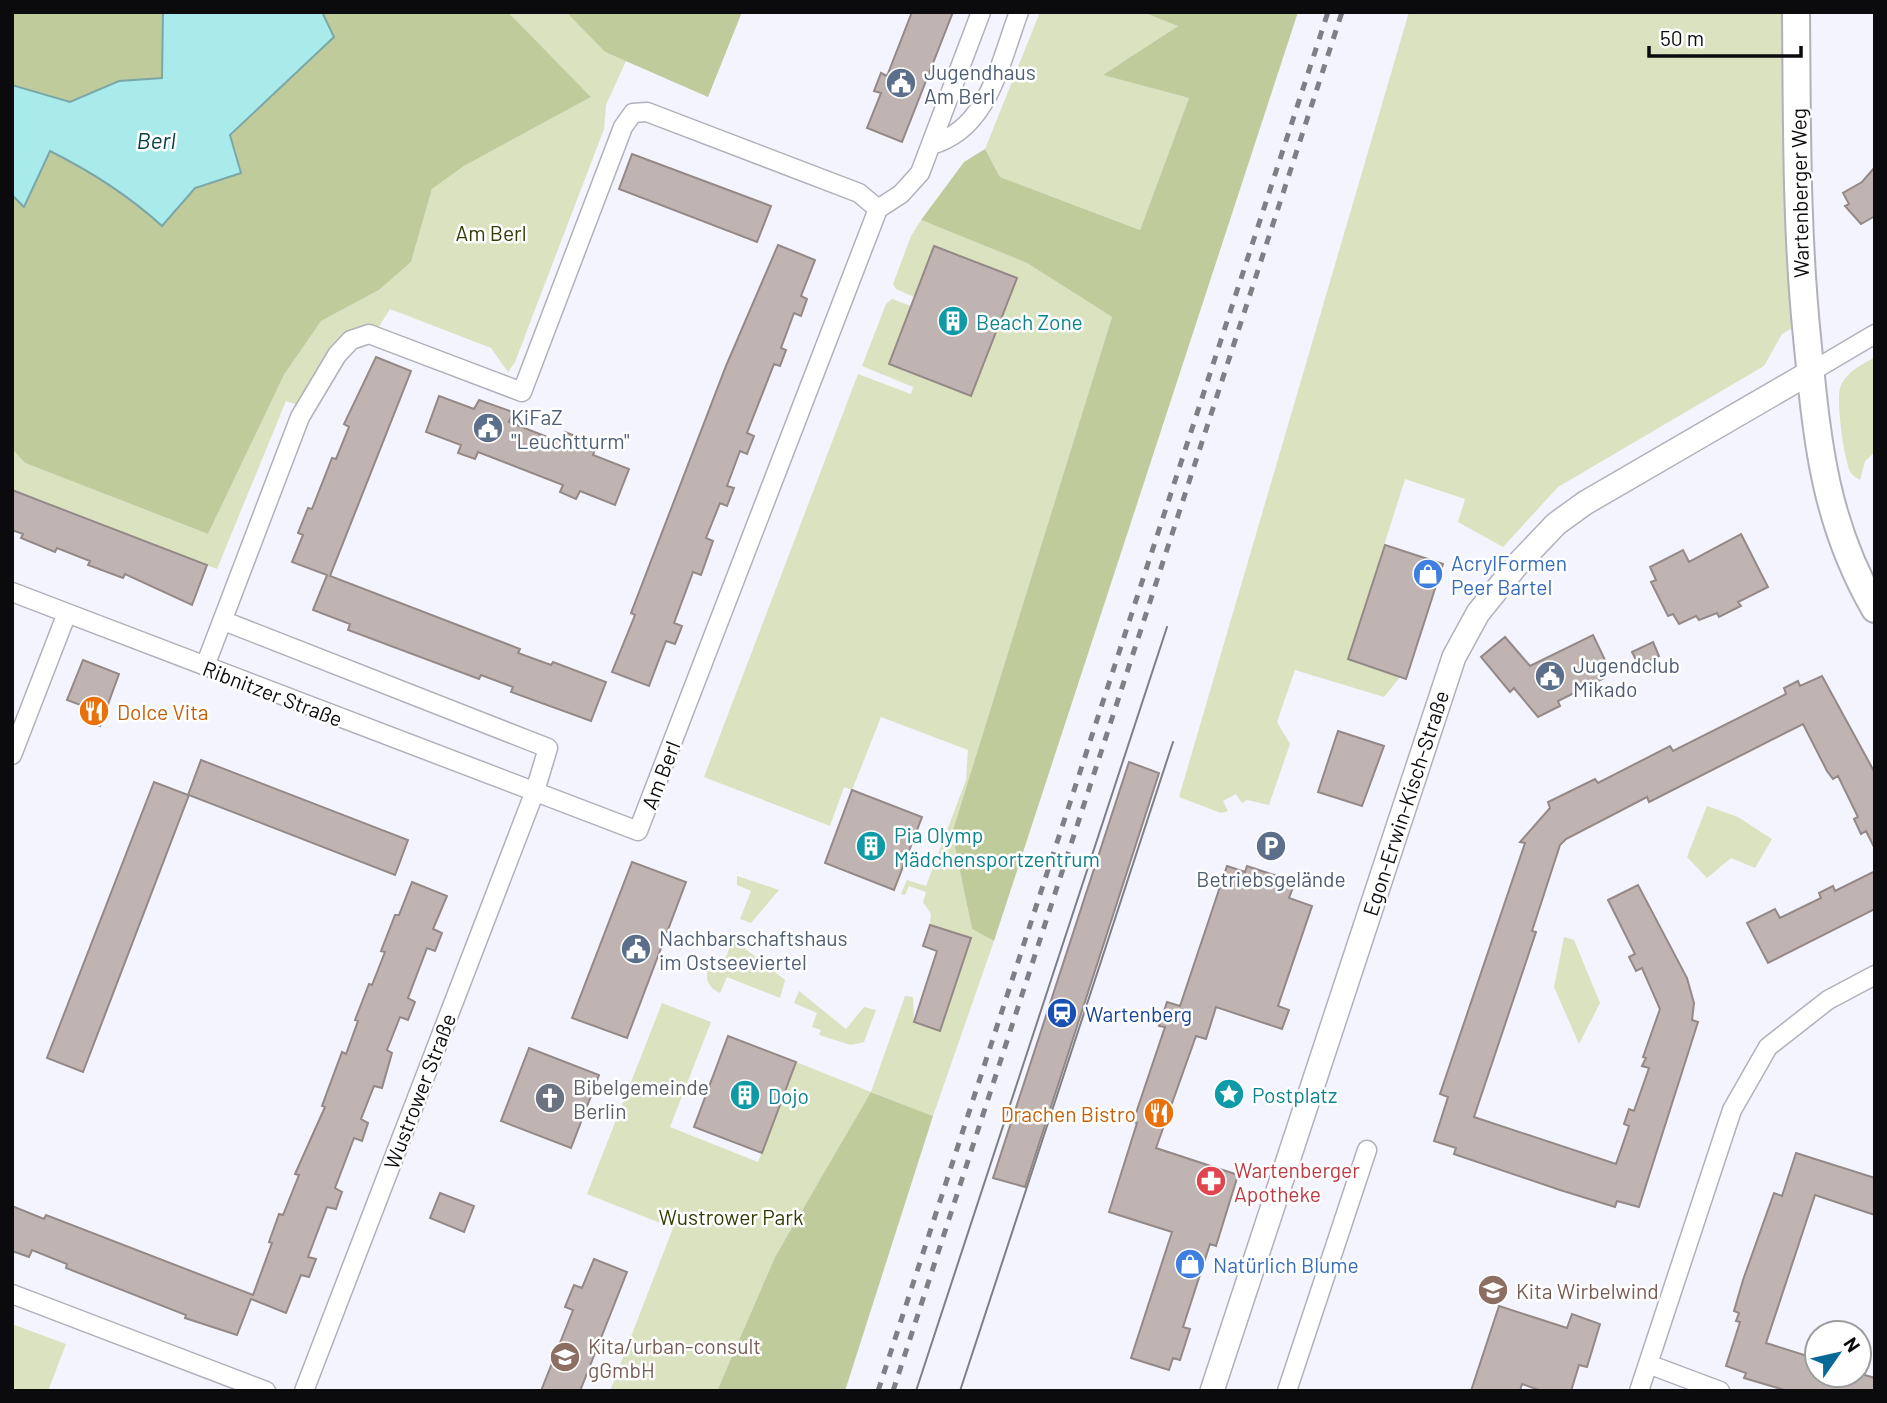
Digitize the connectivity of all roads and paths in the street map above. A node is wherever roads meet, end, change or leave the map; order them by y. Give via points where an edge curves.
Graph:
1 (981, 12) edge
2 (1019, 12) edge
3 (1796, 12) edge
4 (931, 145) junction
5 (878, 209) junction
6 (1875, 334) edge
7 (1809, 373) junction
8 (12, 592) edge
9 (1875, 608) edge
10 (67, 613) junction
11 (224, 621) junction
12 (205, 666) junction
13 (12, 755) edge
14 (535, 791) junction
15 (638, 831) joint
16 (1875, 975) edge
17 (1367, 1150) dead end
18 (12, 1294) edge
19 (1648, 1364) junction
20 (266, 1391) edge
21 (304, 1391) edge
22 (1212, 1391) edge
23 (1287, 1391) edge
24 (1639, 1391) edge
25 (1720, 1391) edge

1 - 4 street
2 - 4 street via 974,119 959,134
3 - 7 main road, Wartenberger Weg via 1799,261
4 - 5 street via 911,185
5 - 11 street via 859,193 647,112 633,113 623,127 522,392 369,334 351,340 300,416
5 - 15 street, Am Berl
6 - 7 street
7 - 9 main road, Wartenberger Weg via 1823,480 1839,531
7 - 22 street, Egon-Erwin-Kisch-Straße via 1556,524 1502,583 1460,642
8 - 10 street, Ribnitzer Straße
10 - 12 street, Ribnitzer Straße
10 - 13 street
11 - 12 street
11 - 14 street via 548,748
12 - 14 street, Ribnitzer Straße
14 - 15 street, Ribnitzer Straße
14 - 21 street, Wustrower Straße
16 - 19 street via 1828,1000 1768,1047 1732,1110
17 - 23 street
18 - 20 street
19 - 24 street
19 - 25 street

